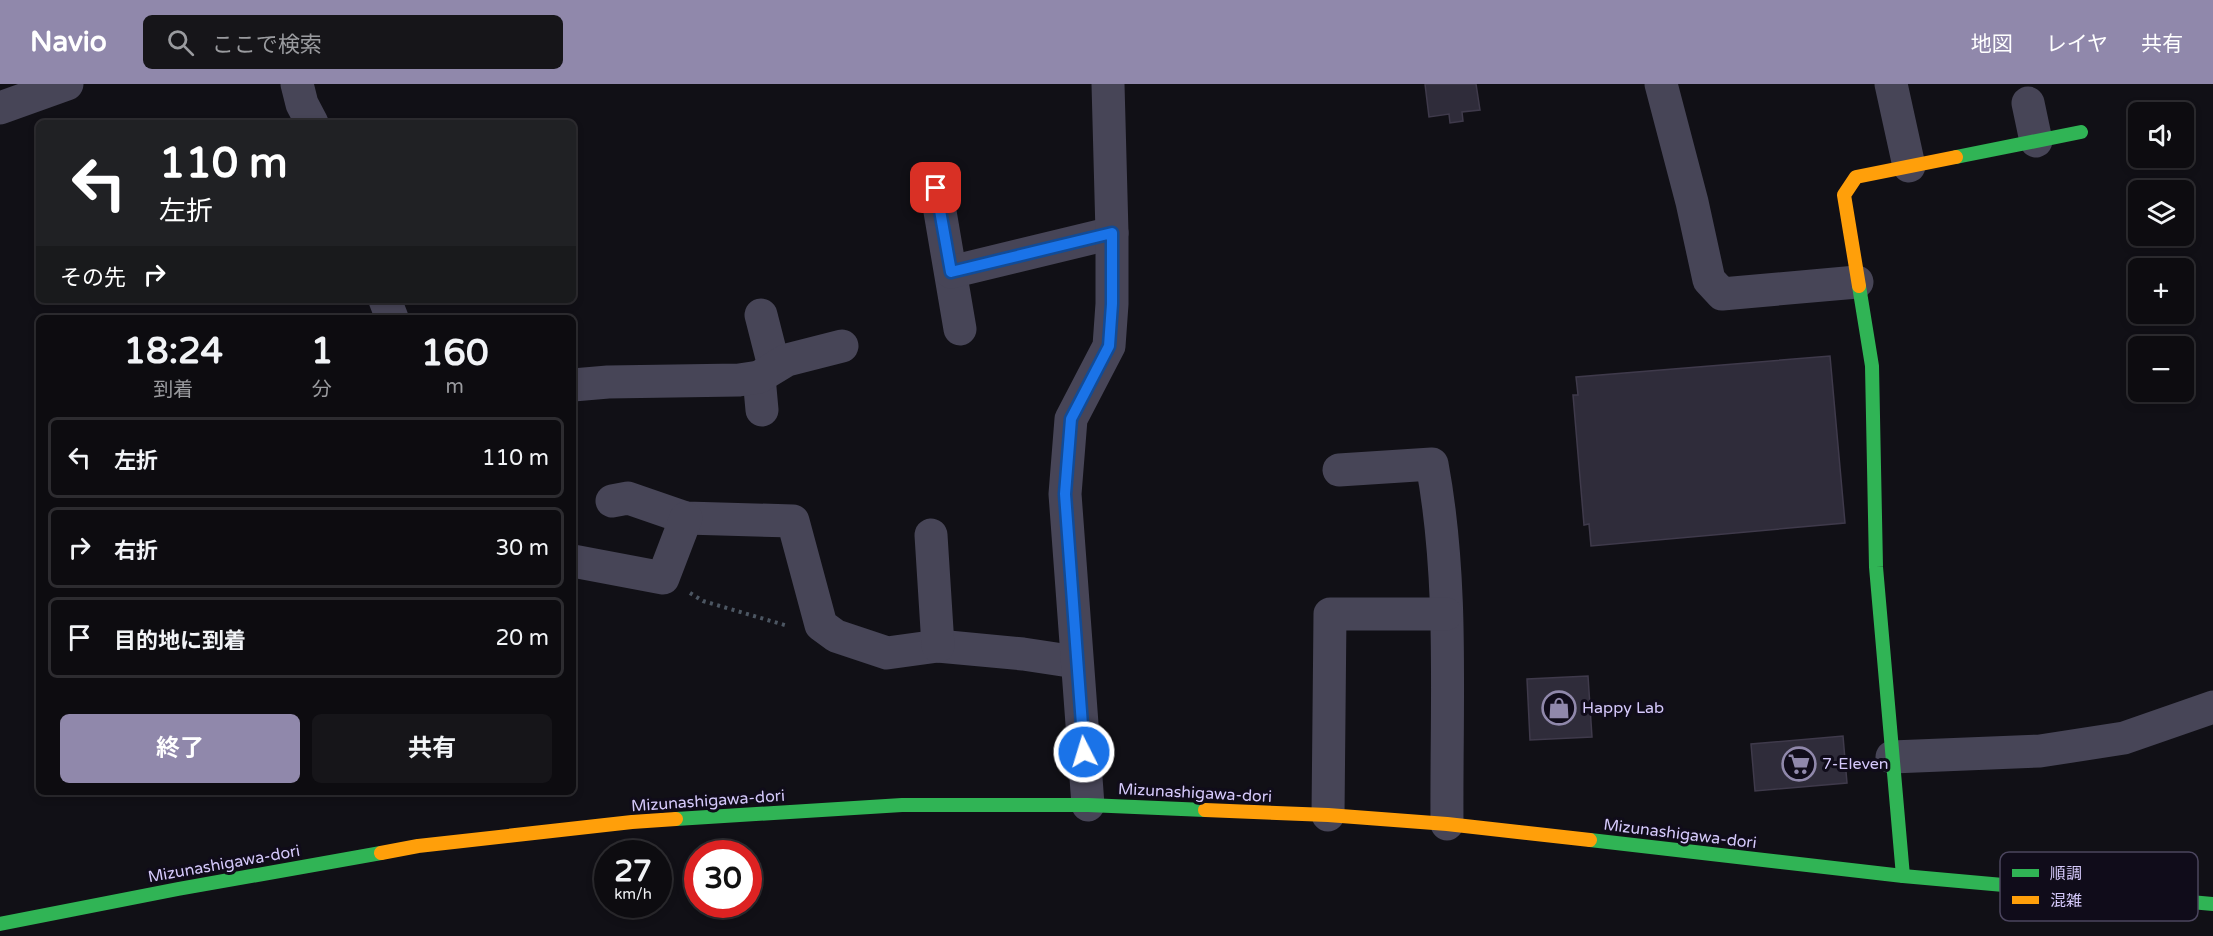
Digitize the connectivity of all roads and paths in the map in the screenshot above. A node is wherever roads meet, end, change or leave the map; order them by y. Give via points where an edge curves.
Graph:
1 (67, 84) edge
2 (297, 84) edge
3 (1108, 84) edge
4 (1661, 84) edge
5 (1891, 84) edge
6 (2028, 103) dead end
7 (0, 108) edge
8 (310, 120) edge
9 (2082, 132) dead end
10 (2036, 141) junction
11 (1909, 166) junction
12 (936, 188) dead end
13 (1112, 233) junction
14 (951, 272) junction
15 (1857, 282) junction
16 (761, 315) dead end
17 (960, 329) dead end
18 (842, 346) dead end
19 (766, 372) junction
20 (576, 386) edge
21 (762, 410) dead end
22 (1339, 470) dead end
23 (612, 501) dead end
24 (687, 518) junction
25 (931, 535) dead end
26 (576, 562) edge
27 (663, 578) junction
28 (1446, 614) junction
29 (821, 624) junction
30 (938, 646) junction
31 (1076, 662) junction
32 (2213, 707) edge
33 (1892, 757) junction
34 (1088, 805) junction
35 (1328, 815) junction
36 (1447, 824) junction
37 (1903, 876) junction
38 (2000, 885) edge
39 (2198, 903) edge
40 (2213, 904) edge
41 (0, 924) edge

1 - 7 street
2 - 8 street
3 - 13 street
4 - 15 street via 1708,280 1722,294
5 - 11 street
6 - 10 street
9 - 10 street
10 - 11 street
11 - 15 street via 1856,177 1844,195
12 - 14 street
13 - 14 street
13 - 31 street via 1109,346 1071,419 1065,494
14 - 17 street
15 - 33 street via 1872,366 1876,567
16 - 19 street
18 - 19 street via 787,360
19 - 20 street via 738,380
19 - 21 street
22 - 28 street via 1432,464 1440,506
23 - 24 street via 628,498
24 - 27 street
24 - 29 street via 793,521
25 - 30 street
26 - 27 street
27 - 29 path via 704,601 809,632
28 - 35 street via 1330,614
28 - 36 street
29 - 30 street via 836,636 887,653
30 - 31 street
31 - 34 street
32 - 33 street via 2124,738 2040,751
33 - 37 street
34 - 35 street, Mizunashigawa-dori
34 - 41 street, Mizunashigawa-dori via 902,805 632,822 418,846
35 - 36 street, Mizunashigawa-dori
36 - 37 street, Mizunashigawa-dori
37 - 38 street, Mizunashigawa-dori
39 - 40 street, Mizunashigawa-dori

